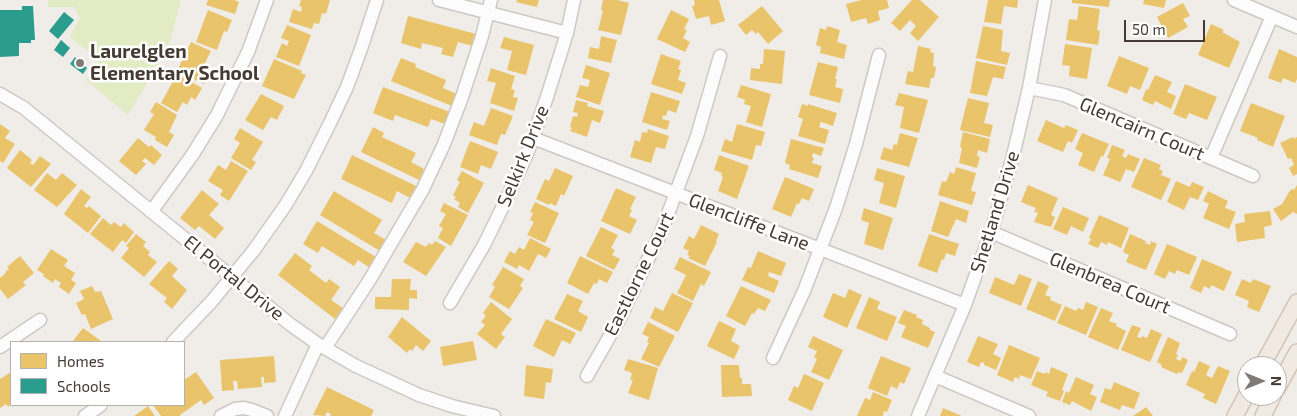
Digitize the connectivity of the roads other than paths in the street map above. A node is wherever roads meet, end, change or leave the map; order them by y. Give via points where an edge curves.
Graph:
1 (267, 0) edge
2 (377, 0) edge
3 (440, 0) edge
4 (574, 0) edge
5 (1045, 0) edge
6 (1234, 0) edge
7 (490, 6) edge
8 (1272, 16) junction
9 (1297, 27) edge
10 (567, 33) junction
11 (879, 55) dead end
12 (720, 56) dead end
13 (1030, 88) junction
14 (0, 94) edge
15 (533, 138) junction
16 (1211, 158) junction
17 (1253, 176) dead end
18 (677, 194) junction
19 (152, 212) junction
20 (991, 232) junction
21 (821, 250) junction
22 (232, 278) junction
23 (1297, 302) edge
24 (450, 303) dead end
25 (965, 305) junction
26 (40, 320) dead end
27 (1230, 334) dead end
28 (174, 341) edge
29 (322, 346) junction
30 (0, 347) edge
31 (1297, 352) edge
32 (1267, 356) edge
33 (773, 358) dead end
34 (1287, 370) edge
35 (587, 376) dead end
36 (935, 376) junction
37 (99, 406) edge
38 (85, 416) edge
39 (221, 416) edge
40 (267, 416) edge
41 (285, 416) edge
42 (494, 416) edge
43 (918, 416) edge
44 (1029, 416) edge

1 - 19 street via 248,52 217,115
2 - 22 street via 347,87 306,171
3 - 7 street
4 - 10 street, Selkirk Drive
5 - 13 street, Shetland Drive
6 - 8 street
7 - 10 street
7 - 29 street via 462,97 423,189 369,281
8 - 9 street
8 - 16 street
10 - 15 street, Selkirk Drive
11 - 21 street via 856,144
12 - 18 street, Eastlorne Court
13 - 16 street, Glencairn Court via 1064,96
13 - 20 street, Shetland Drive
14 - 19 street, El Portal Drive via 24,108
15 - 18 street, Glencliffe Lane
15 - 24 street, Selkirk Drive via 484,245
16 - 17 street, Glencairn Court
18 - 21 street, Glencliffe Lane
18 - 35 street, Eastlorne Court via 638,283
19 - 22 street, El Portal Drive
20 - 25 street, Shetland Drive
20 - 27 street, Glenbrea Court
21 - 25 street, Glencliffe Lane
21 - 33 street
22 - 28 street
22 - 29 street, El Portal Drive
23 - 32 main road
25 - 36 street, Shetland Drive
26 - 30 street
29 - 41 street
29 - 42 street, El Portal Drive via 363,370 419,395
31 - 34 main road
36 - 43 street, Shetland Drive
36 - 44 street
37 - 38 street
39 - 40 street via 244,408

